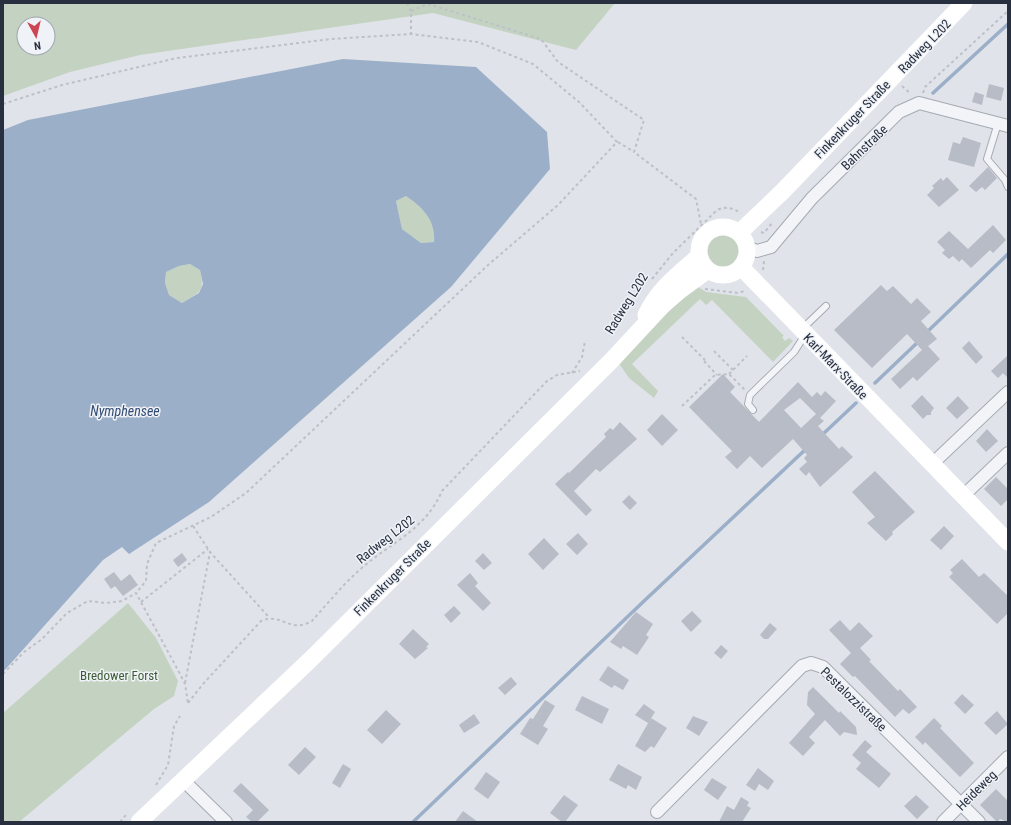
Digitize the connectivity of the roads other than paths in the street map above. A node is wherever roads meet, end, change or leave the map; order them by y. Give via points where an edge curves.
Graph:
1 (964, 3) edge
2 (1003, 124) edge
3 (1008, 187) edge
4 (745, 234) junction
5 (704, 263) junction
6 (741, 267) junction
7 (826, 306) dead end
8 (803, 332) junction
9 (1008, 392) edge
10 (753, 410) dead end
11 (1008, 453) edge
12 (932, 464) junction
13 (963, 496) junction
14 (1008, 542) edge
15 (1008, 757) edge
16 (183, 780) junction
17 (960, 805) junction
18 (657, 812) dead end
19 (134, 818) edge
20 (226, 822) edge
21 (943, 822) edge
22 (979, 822) edge

1 - 4 main road, Finkenkruger Straße via 782,192
2 - 3 lane via 987,159
2 - 4 street, Bahnstraße via 919,102 900,112 812,198 771,247 757,251
4 - 5 main road via 728,228 711,230 700,242
4 - 6 main road via 746,258
5 - 6 main road via 719,275 737,271
5 - 16 main road, Finkenkruger Straße via 664,286 656,296 641,329 310,660
6 - 8 main road, Karl-Marx-Straße
7 - 8 lane
8 - 10 lane via 794,352 750,395 748,404
8 - 12 main road, Karl-Marx-Straße
9 - 12 street
11 - 13 street
12 - 13 main road, Karl-Marx-Straße
13 - 14 main road, Karl-Marx-Straße
15 - 17 street, Heideweg
16 - 19 main road, Finkenkruger Straße
16 - 20 street
17 - 18 street, Pestalozzistraße via 823,667 811,663 802,666 789,678
17 - 21 street, Heideweg
17 - 22 street, Pestalozzistraße

